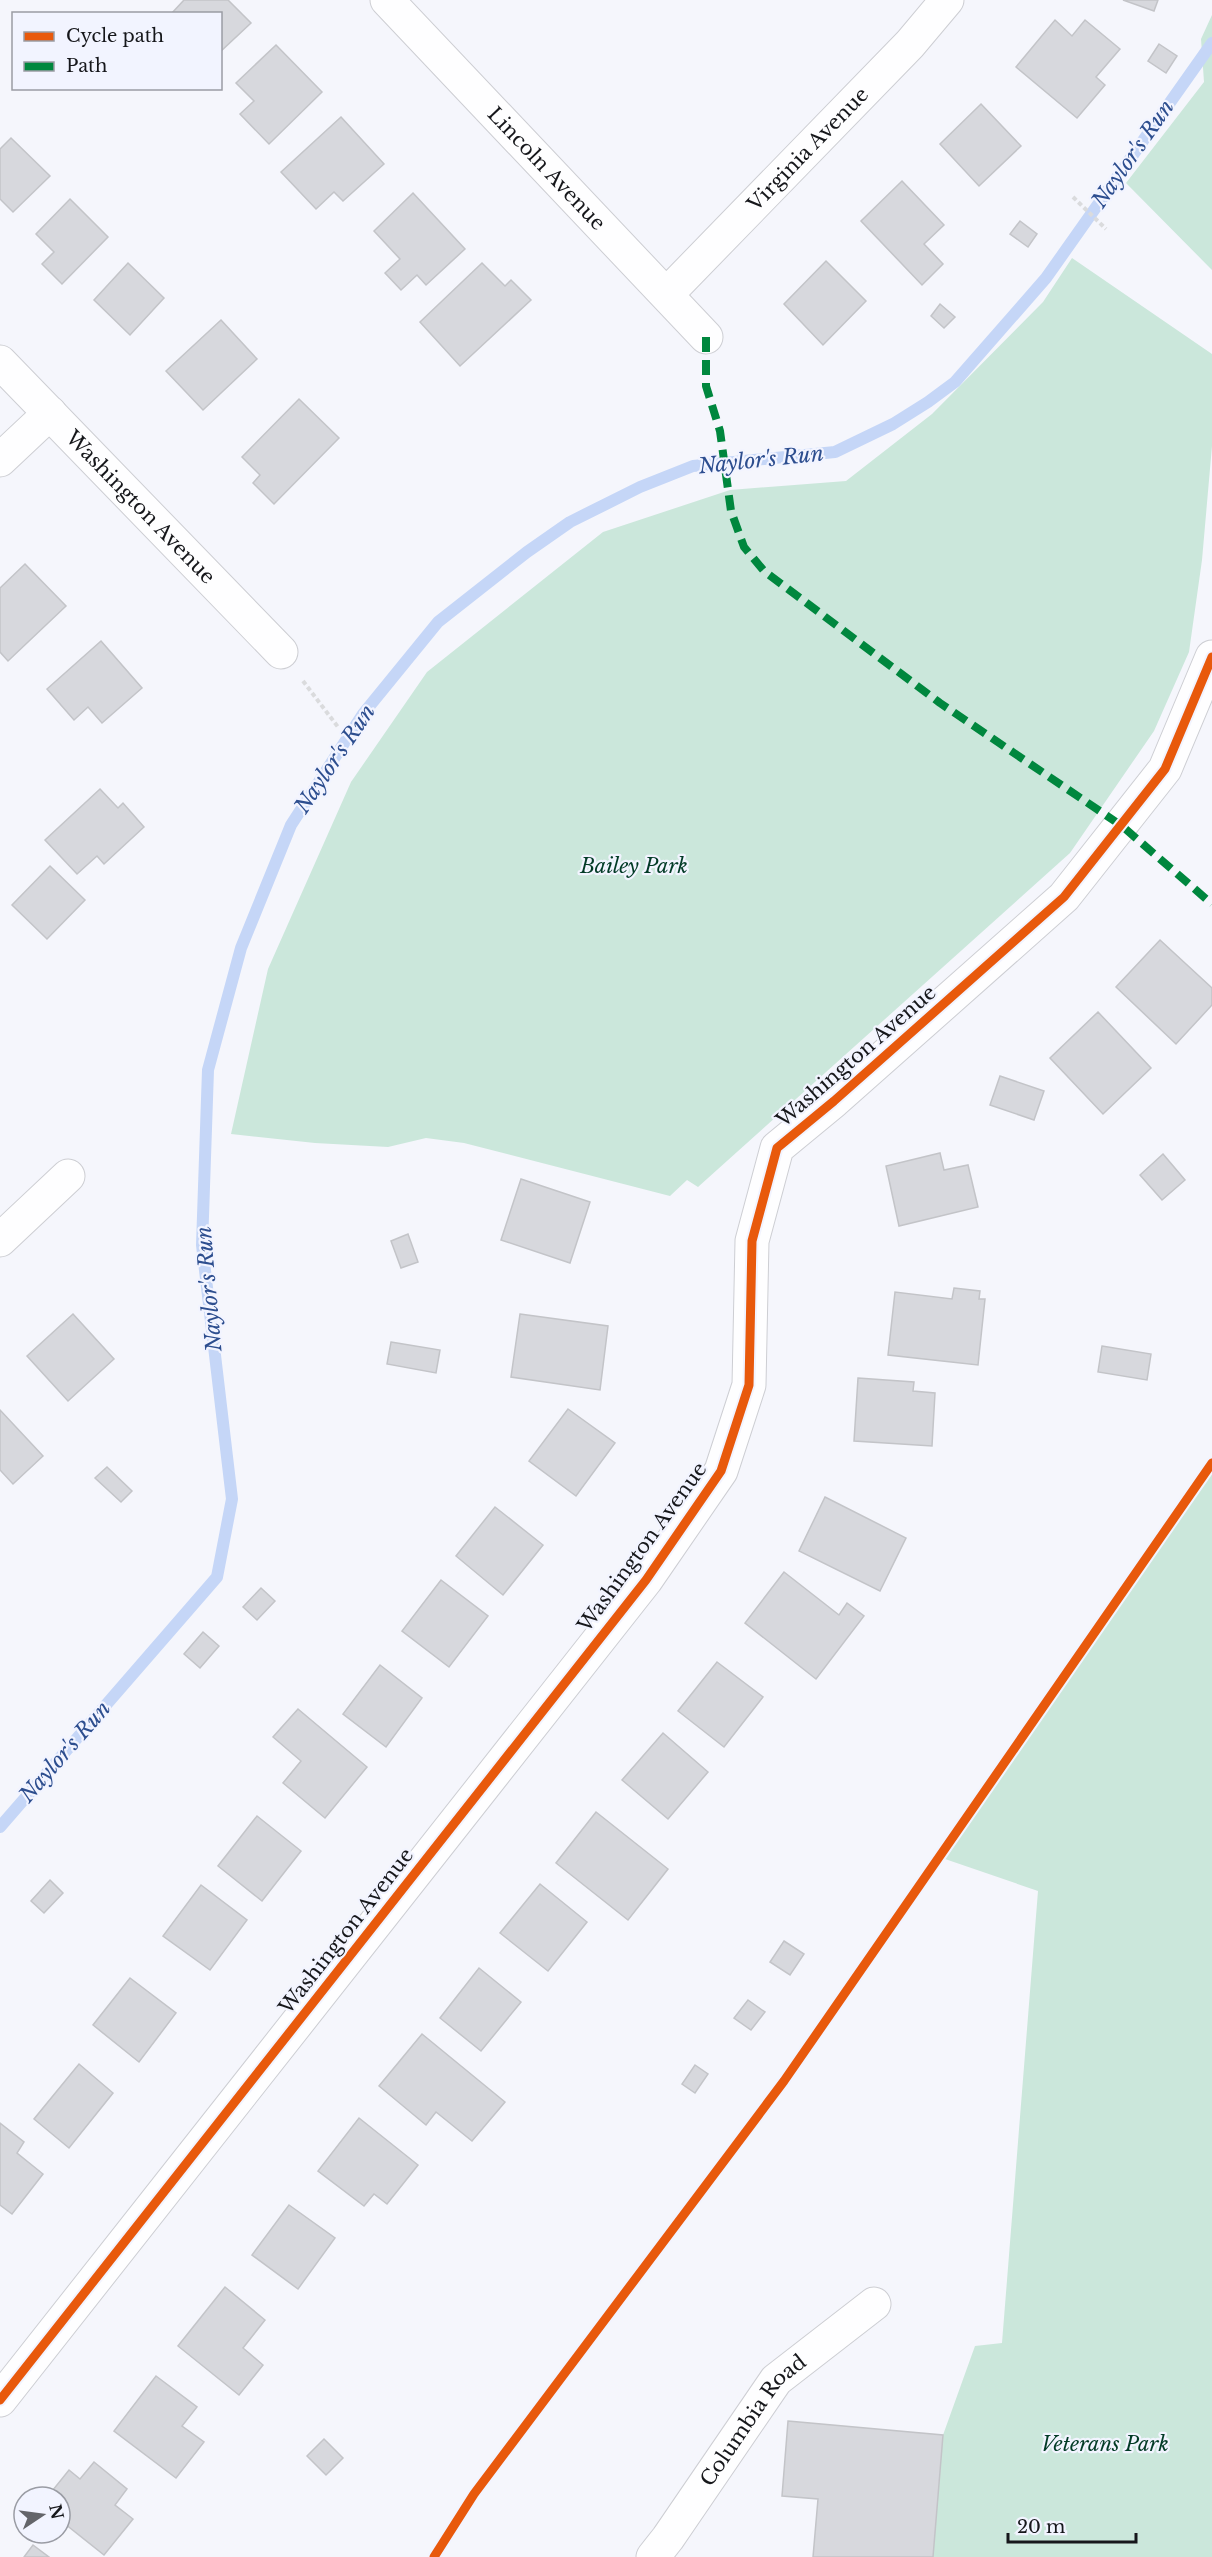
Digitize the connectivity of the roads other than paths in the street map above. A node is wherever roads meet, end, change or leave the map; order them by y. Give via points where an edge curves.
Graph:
1 (387, 0) edge
2 (947, 0) edge
3 (667, 294) junction
4 (706, 337) dead end
5 (0, 362) edge
6 (50, 413) junction
7 (0, 460) edge
8 (281, 652) road end
9 (1212, 657) edge
10 (68, 1176) dead end
11 (0, 1240) edge
12 (874, 2304) dead end
13 (0, 2400) edge
14 (653, 2557) edge

1 - 3 street, Lincoln Avenue
2 - 3 street, Virginia Avenue via 910,44
3 - 4 street, Lincoln Avenue
5 - 6 street, Washington Avenue
6 - 7 street
6 - 8 street, Washington Avenue
9 - 13 street, Washington Avenue via 1165,769 1064,897 777,1148 752,1241 749,1385 720,1471 646,1580
10 - 11 street
12 - 14 street, Columbia Road via 776,2380

